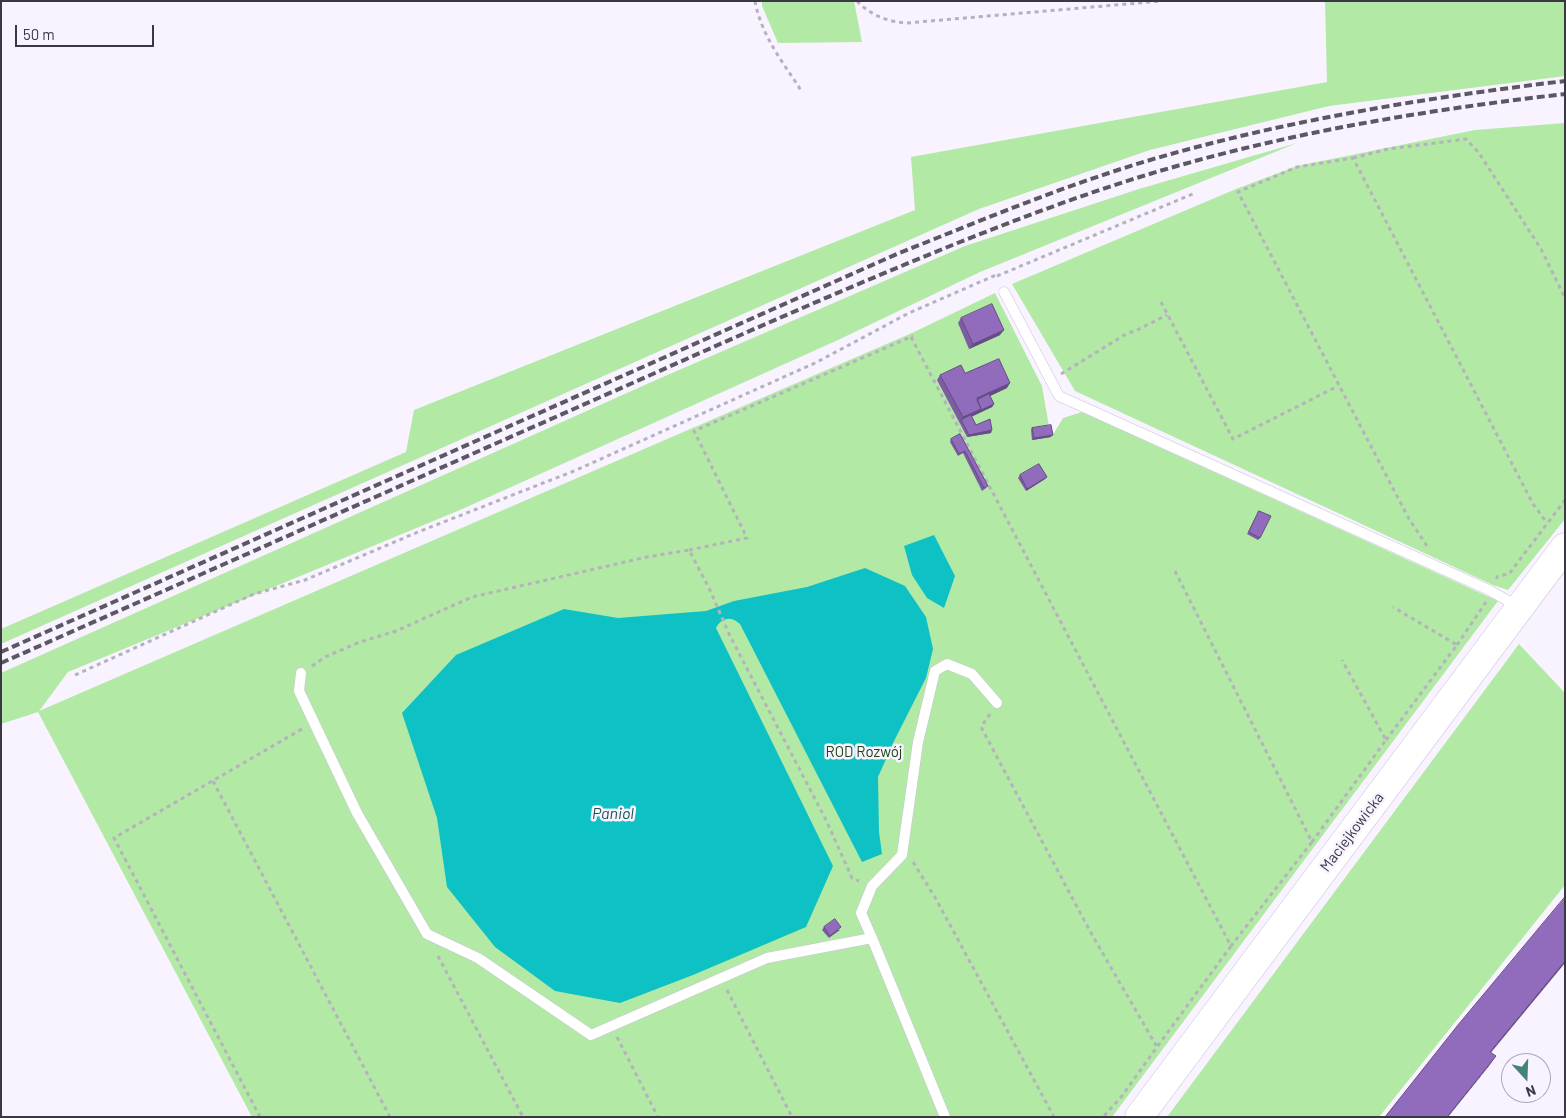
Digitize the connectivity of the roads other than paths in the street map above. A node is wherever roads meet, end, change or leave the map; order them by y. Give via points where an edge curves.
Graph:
1 (1004, 292) road end
2 (1565, 547) edge
3 (1520, 608) junction
4 (302, 673) road end
5 (997, 703) road end
6 (872, 938) junction
7 (945, 1117) edge
8 (1139, 1117) edge

1 - 3 lane via 1059,396 1491,591
2 - 3 street, Maciejkowicka
3 - 8 street, Maciejkowicka
4 - 6 lane via 299,691 357,813 427,934 478,958 591,1035 766,958
5 - 6 lane via 972,674 947,664 935,671 918,742 902,855 872,886 861,913
6 - 7 lane

